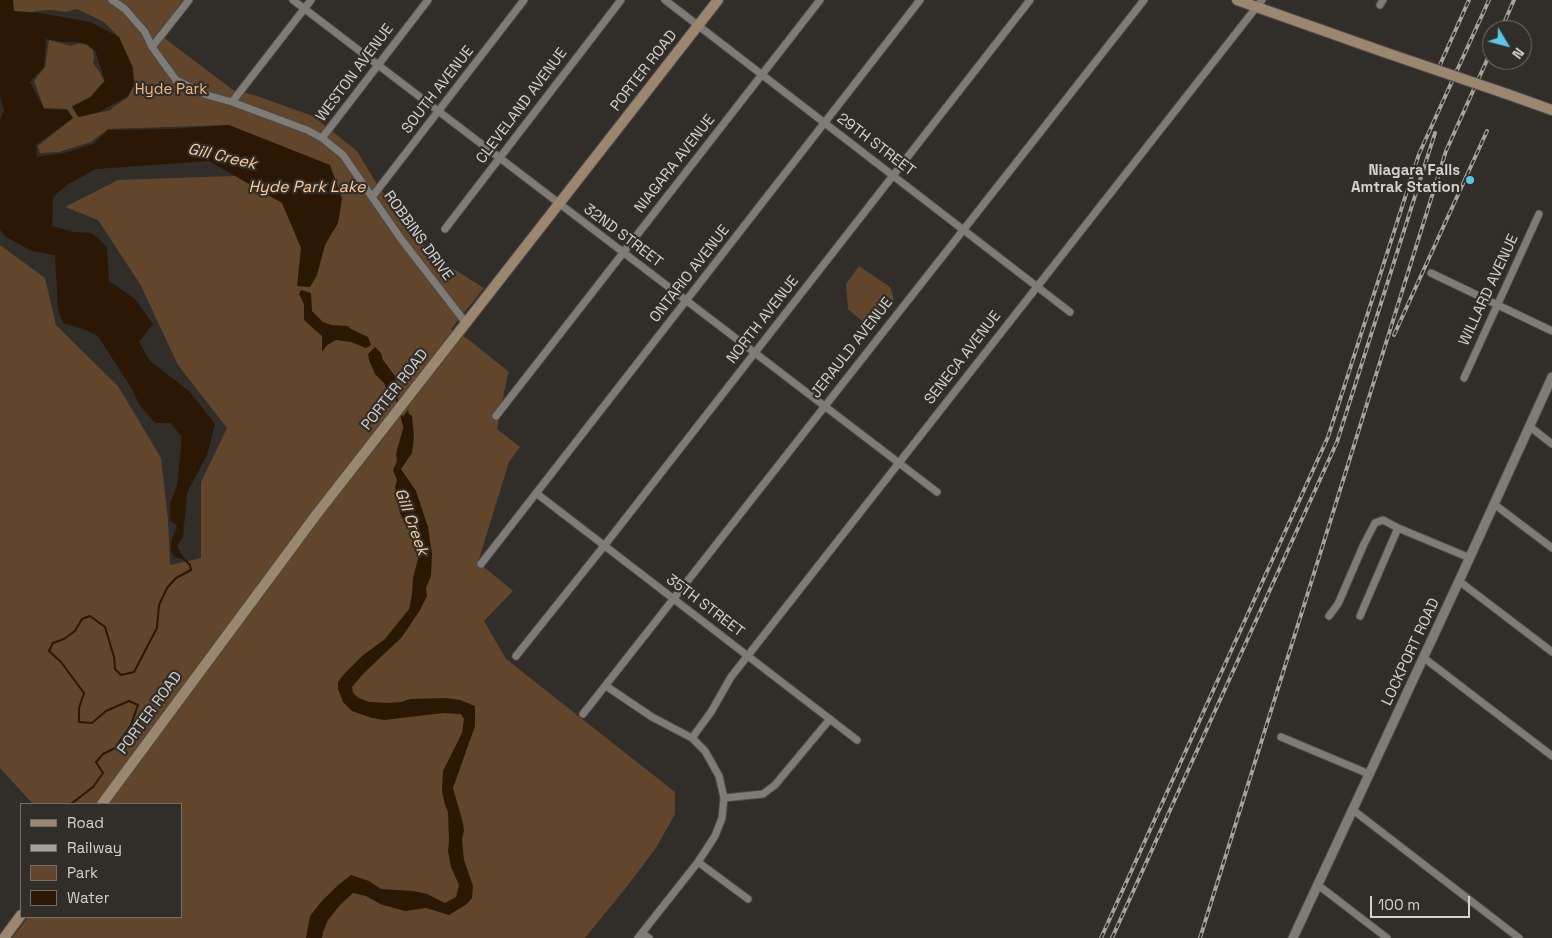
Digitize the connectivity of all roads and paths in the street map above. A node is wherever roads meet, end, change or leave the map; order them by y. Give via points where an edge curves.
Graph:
1 (112, 0) edge
2 (189, 0) edge
3 (293, 0) edge
4 (311, 0) edge
5 (428, 0) edge
6 (524, 0) edge
7 (621, 0) edge
8 (665, 0) edge
9 (718, 0) edge
10 (820, 0) edge
11 (920, 0) edge
12 (1030, 0) edge
13 (1144, 0) edge
14 (1237, 0) edge
15 (1259, 3) edge
16 (304, 9) junction
17 (698, 25) junction
18 (152, 47) junction
19 (378, 65) junction
20 (761, 76) junction
21 (232, 102) junction
22 (1552, 110) edge
23 (439, 112) junction
24 (825, 123) junction
25 (322, 138) junction
26 (500, 158) junction
27 (893, 175) junction
28 (372, 198) junction
29 (559, 204) junction
30 (1539, 214) dead end
31 (446, 229) dead end
32 (963, 229) junction
33 (622, 253) junction
34 (1431, 273) dead end
35 (1038, 286) junction
36 (686, 302) junction
37 (1497, 306) junction
38 (1070, 312) dead end
39 (466, 323) junction
40 (1552, 331) edge
41 (755, 353) junction
42 (1552, 377) edge
43 (1464, 378) dead end
44 (825, 406) junction
45 (496, 416) dead end
46 (1529, 426) junction
47 (1552, 444) edge
48 (899, 463) junction
49 (937, 492) dead end
50 (536, 493) junction
51 (1494, 504) junction
52 (1398, 528) junction
53 (604, 546) junction
54 (1552, 548) edge
55 (1470, 558) junction
56 (481, 564) dead end
57 (1459, 581) junction
58 (673, 598) junction
59 (1329, 616) dead end
60 (1360, 616) dead end
61 (1552, 652) edge
62 (516, 656) dead end
63 (748, 656) junction
64 (1424, 658) junction
65 (606, 686) junction
66 (583, 714) dead end
67 (830, 719) junction
68 (1281, 737) dead end
69 (692, 738) junction
70 (857, 740) dead end
71 (1552, 756) edge
72 (1369, 774) junction
73 (724, 798) junction
74 (103, 803) edge
75 (1353, 810) junction
76 (698, 862) junction
77 (1318, 885) junction
78 (748, 899) dead end
79 (20, 916) edge
80 (640, 935) edge
81 (4, 938) edge
82 (649, 938) edge
83 (1293, 938) edge
84 (1387, 938) edge
85 (1519, 938) edge

1 - 18 street, ROBBINS DRIVE via 126,9 145,32
2 - 18 street
3 - 16 street, 32ND STREET
4 - 16 street
5 - 19 street, WESTON AVENUE
6 - 23 street, SOUTH AVENUE
7 - 26 street, CLEVELAND AVENUE
8 - 17 street, 29TH STREET
9 - 17 main road, PORTER ROAD
10 - 20 street, NIAGARA AVENUE
11 - 24 street, ONTARIO AVENUE
12 - 27 street, NORTH AVENUE
13 - 32 street, JERAULD AVENUE
14 - 15 main road
15 - 22 main road, bridge via 1305,25
15 - 35 street, SENECA AVENUE
16 - 19 street, 32ND STREET
16 - 21 street
17 - 20 street, 29TH STREET
17 - 29 main road, PORTER ROAD
18 - 21 street, ROBBINS DRIVE via 176,80 207,95
19 - 23 street, 32ND STREET
19 - 25 street, WESTON AVENUE
20 - 24 street, 29TH STREET
20 - 33 street, NIAGARA AVENUE
21 - 25 street, ROBBINS DRIVE
23 - 26 street, 32ND STREET
23 - 28 street, SOUTH AVENUE
24 - 27 street, 29TH STREET
24 - 36 street, ONTARIO AVENUE
25 - 28 street, ROBBINS DRIVE via 343,156
26 - 29 street, 32ND STREET
26 - 31 street, CLEVELAND AVENUE
27 - 32 street, 29TH STREET
27 - 41 street, NORTH AVENUE
28 - 39 street, ROBBINS DRIVE
29 - 33 street, 32ND STREET
29 - 39 main road, PORTER ROAD
30 - 37 street, WILLARD AVENUE
32 - 35 street, 29TH STREET
32 - 44 street, JERAULD AVENUE
33 - 36 street, 32ND STREET
33 - 45 street, NIAGARA AVENUE
34 - 37 street
35 - 38 street, 29TH STREET
35 - 48 street, SENECA AVENUE
36 - 41 street, 32ND STREET
36 - 50 street, ONTARIO AVENUE
37 - 40 street
37 - 43 street, WILLARD AVENUE
39 - 74 main road, PORTER ROAD via 310,523
41 - 44 street, 32ND STREET
41 - 53 street, NORTH AVENUE
42 - 46 street, LOCKPORT ROAD
44 - 48 street, 32ND STREET
44 - 58 street, JERAULD AVENUE
46 - 47 street
46 - 51 street, LOCKPORT ROAD
48 - 49 street, 32ND STREET
48 - 63 street, SENECA AVENUE
50 - 53 street, 35TH STREET
50 - 56 street, ONTARIO AVENUE
51 - 54 street
51 - 55 street, LOCKPORT ROAD
52 - 55 street
52 - 59 street via 1383,520 1374,523 1338,604
52 - 60 street
53 - 58 street, 35TH STREET
53 - 62 street, NORTH AVENUE
55 - 57 street, LOCKPORT ROAD
57 - 61 street
57 - 64 street, LOCKPORT ROAD
58 - 63 street, 35TH STREET
58 - 65 street, JERAULD AVENUE
63 - 67 street, 35TH STREET
63 - 69 street, SENECA AVENUE
64 - 71 street
64 - 72 street, LOCKPORT ROAD
65 - 66 street, JERAULD AVENUE
65 - 69 street via 652,717
67 - 70 street, 35TH STREET
67 - 73 street via 775,785 763,794
68 - 72 street
69 - 73 street via 705,750 719,776
72 - 75 street, LOCKPORT ROAD
73 - 76 street via 716,836
75 - 77 street, LOCKPORT ROAD
75 - 85 street
76 - 78 street
76 - 80 street
77 - 83 street, LOCKPORT ROAD
77 - 84 street
79 - 81 main road
80 - 82 street

